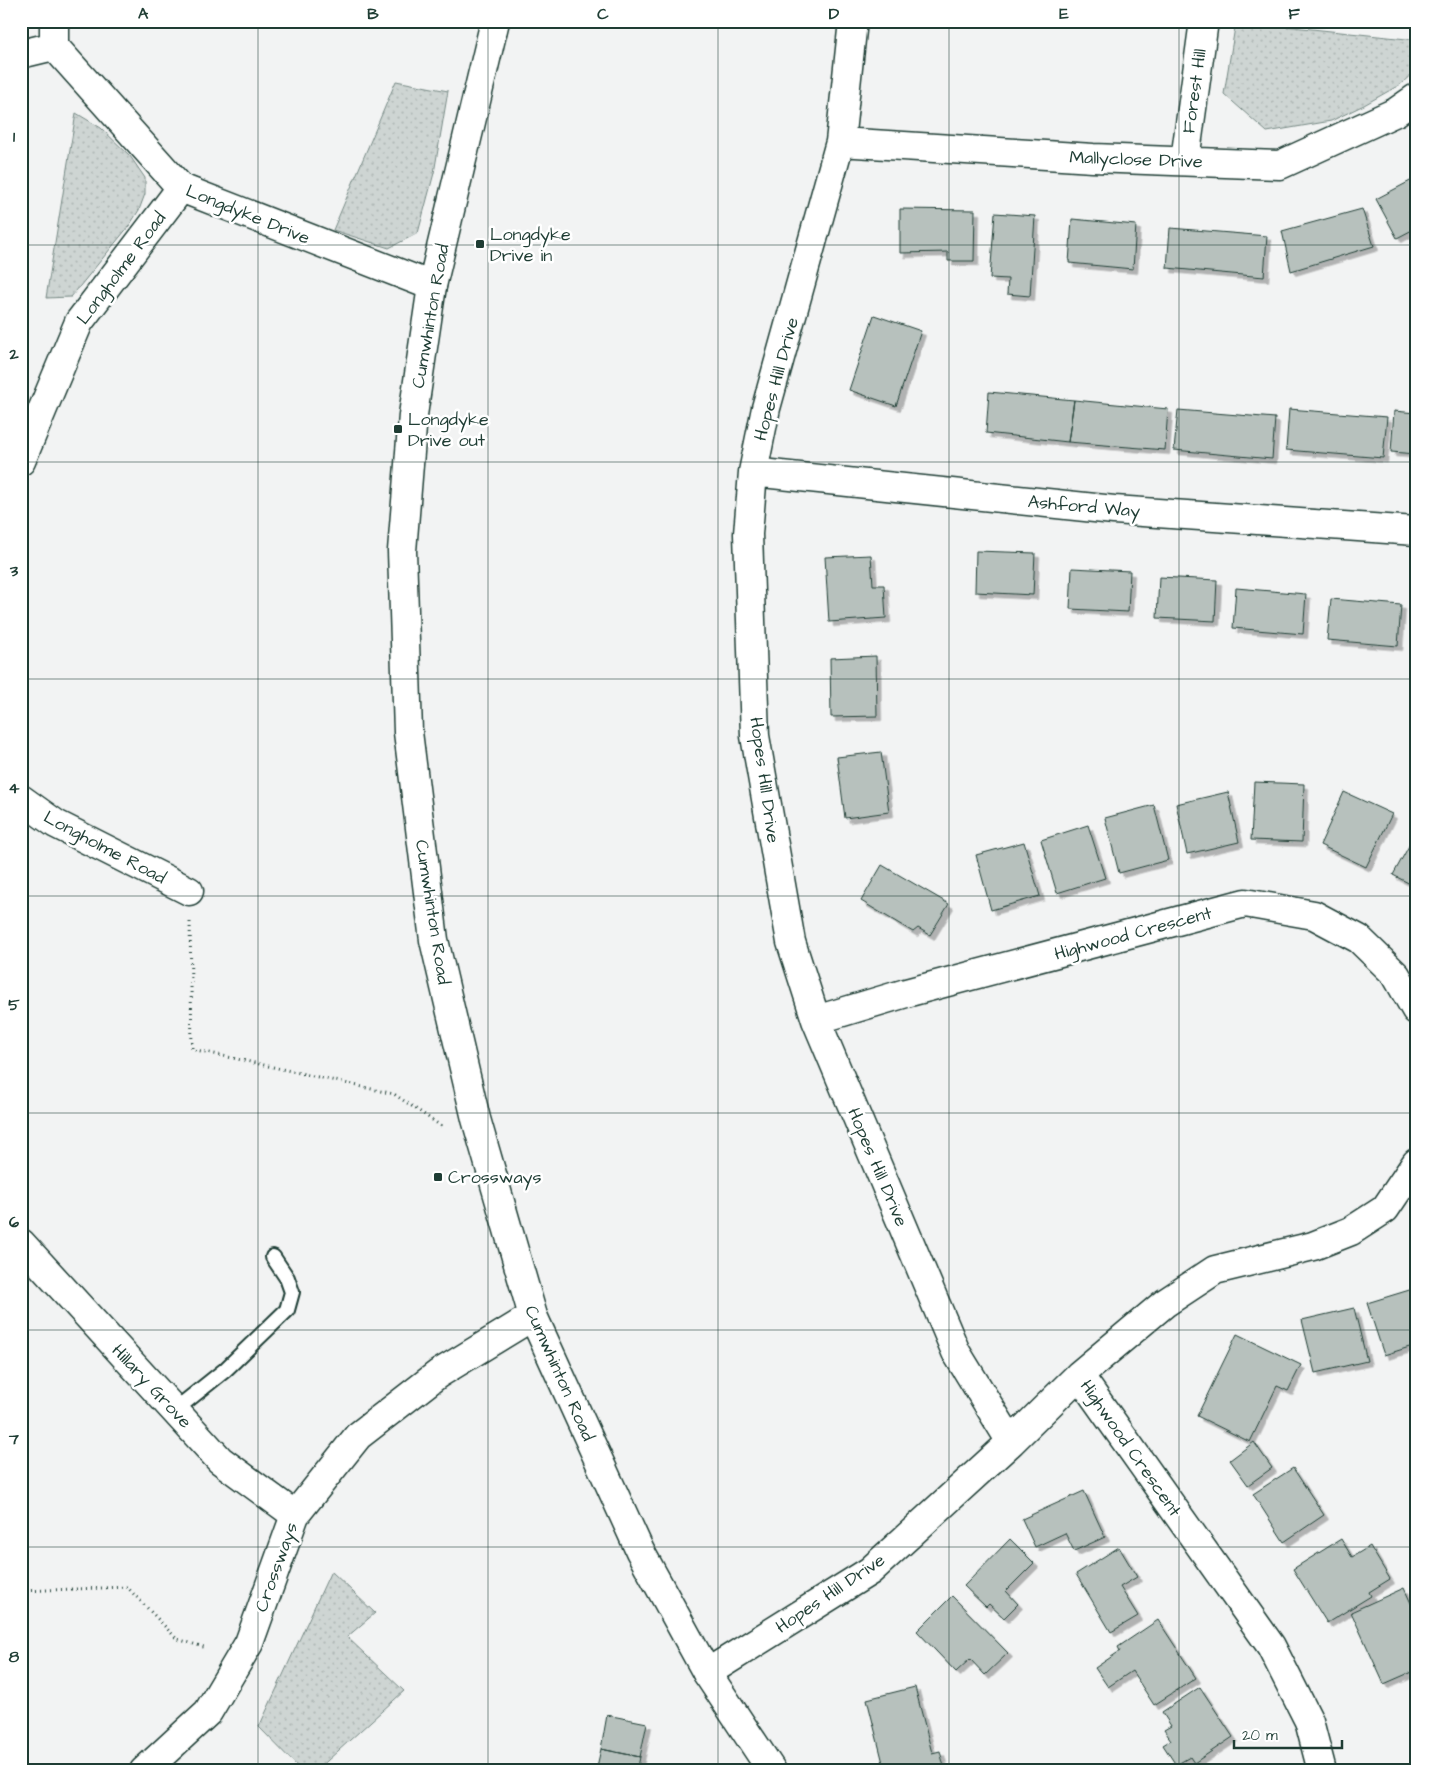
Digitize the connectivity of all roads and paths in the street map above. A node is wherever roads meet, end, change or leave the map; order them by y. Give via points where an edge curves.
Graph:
1 (495, 21) edge
2 (853, 21) edge
3 (1204, 21) edge
4 (54, 34) edge
5 (21, 54) edge
6 (1416, 98) edge
7 (840, 142) junction
8 (1185, 160) junction
9 (181, 188) junction
10 (432, 286) junction
11 (21, 461) edge
12 (753, 472) junction
13 (1416, 530) edge
14 (21, 799) edge
15 (189, 891) joint
16 (1416, 1010) edge
17 (816, 1020) junction
18 (487, 1157) junction
19 (1416, 1162) edge
20 (21, 1243) edge
21 (273, 1257) dead end
22 (533, 1316) junction
23 (1079, 1375) junction
24 (175, 1410) junction
25 (1012, 1442) junction
26 (295, 1515) junction
27 (21, 1591) edge
28 (240, 1658) junction
29 (707, 1673) junction
30 (144, 1771) edge
31 (772, 1771) edge
32 (1322, 1771) edge

1 - 10 street, Cumwhinton Road
2 - 7 street, Hopes Hill Drive
3 - 8 street, Forest Hill
4 - 5 street
4 - 9 street, Longdyke Drive
6 - 8 street, Mallyclose Drive via 1396,112 1280,165
7 - 8 street, Mallyclose Drive via 1093,158
7 - 12 street, Hopes Hill Drive via 766,408
9 - 10 street, Longdyke Drive
9 - 11 street, Longholme Road via 79,322
10 - 18 street, Cumwhinton Road via 413,414 402,551 408,732 434,940
12 - 13 street, Ashford Way via 1114,510
12 - 17 street, Hopes Hill Drive via 748,534 755,736 791,942
14 - 15 street, Longholme Road via 56,824
15 - 18 path via 192,1048 394,1094
16 - 17 street, Highwood Crescent via 1396,975 1359,938 1314,915 1245,903
17 - 25 street, Hopes Hill Drive via 956,1352
18 - 22 street, Cumwhinton Road
19 - 23 street, Highwood Crescent via 1385,1210 1351,1231 1313,1246 1215,1270 1165,1303
20 - 24 street, Hillary Grove
21 - 24 lane via 292,1292 287,1310 225,1370
22 - 26 street, Crossways via 438,1374 358,1436
22 - 29 street, Cumwhinton Road via 640,1552
23 - 25 street, Hopes Hill Drive
23 - 32 street, Highwood Crescent via 1271,1646 1309,1721
24 - 26 street, Hillary Grove via 220,1460
25 - 29 street, Hopes Hill Drive via 870,1571
26 - 28 street, Crossways via 249,1643
27 - 28 path via 127,1587 177,1639
28 - 30 street, Crossways via 208,1712
29 - 31 street, Cumwhinton Road

